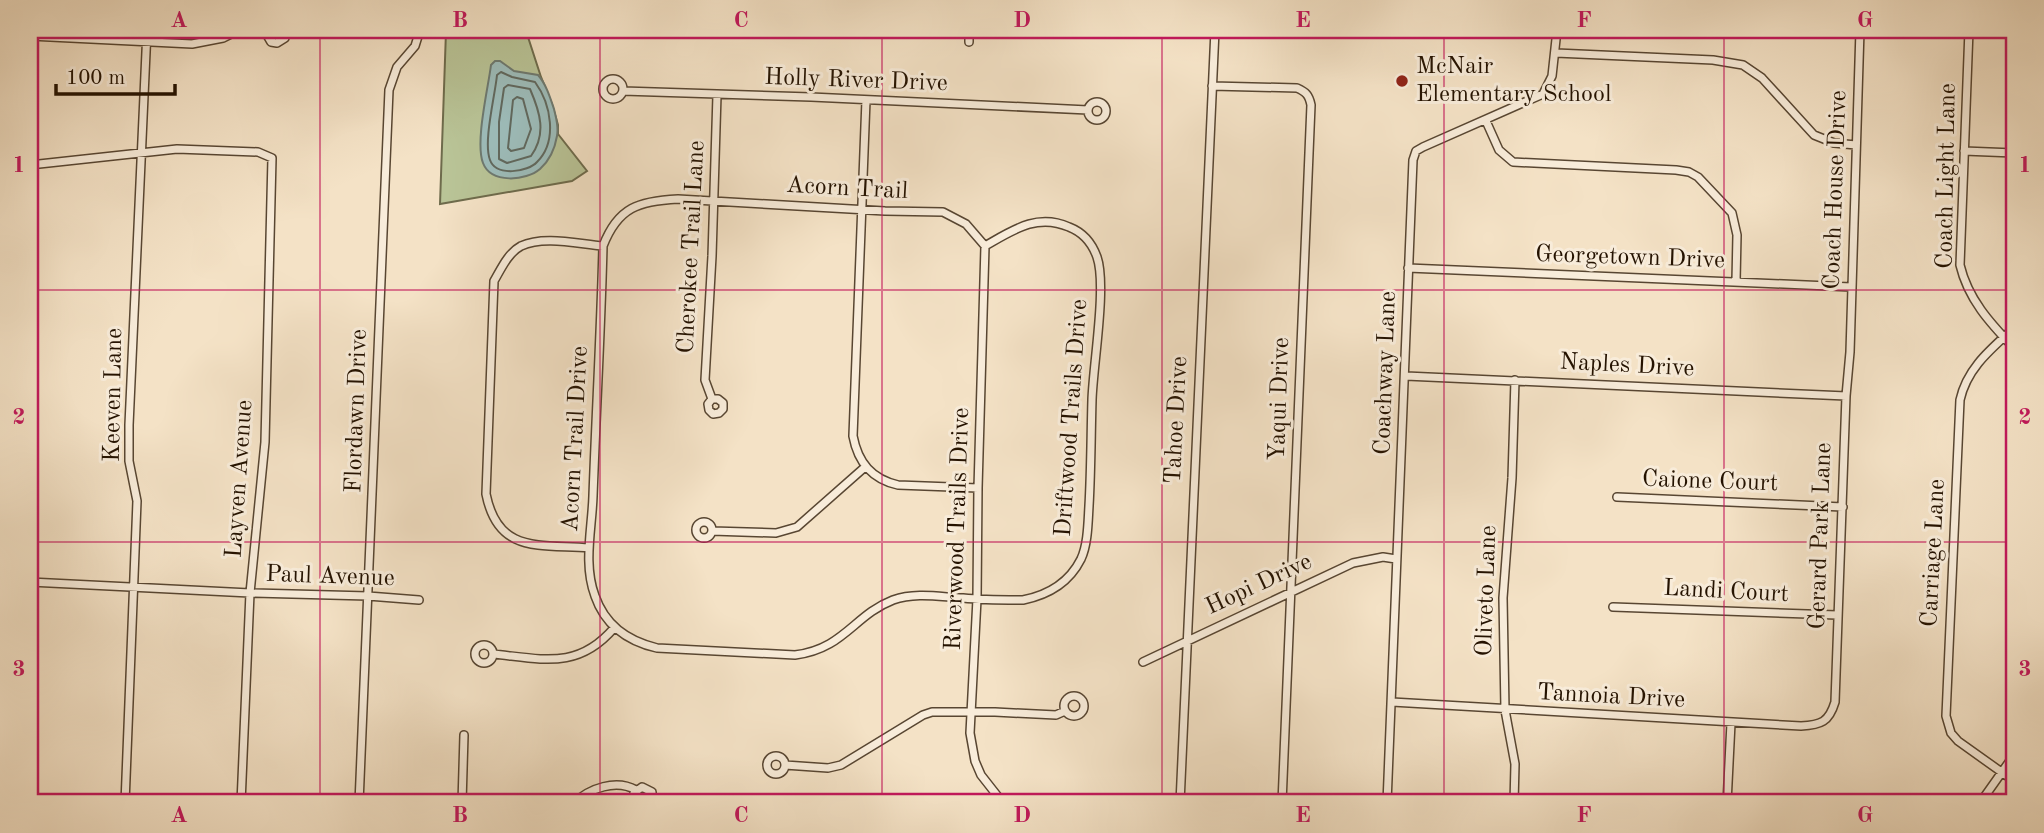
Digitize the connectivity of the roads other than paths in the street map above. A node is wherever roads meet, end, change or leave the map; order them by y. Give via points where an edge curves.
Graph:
1 (147, 30) edge
2 (239, 30) edge
3 (264, 30) edge
4 (286, 30) edge
5 (420, 30) edge
6 (970, 30) edge
7 (1556, 30) edge
8 (1860, 30) edge
9 (1927, 30) edge
10 (1969, 31) edge
11 (2014, 33) edge
12 (1215, 34) edge
13 (30, 36) edge
14 (147, 41) junction
15 (969, 42) dead end
16 (1556, 53) junction
17 (1212, 86) junction
18 (623, 91) dead end
19 (717, 95) junction
20 (866, 100) junction
21 (1088, 110) dead end
22 (1486, 121) junction
23 (1856, 145) junction
24 (1964, 151) junction
25 (142, 153) junction
26 (2014, 153) edge
27 (30, 165) edge
28 (713, 201) junction
29 (863, 209) junction
30 (603, 246) junction
31 (985, 246) junction
32 (1408, 268) junction
33 (1736, 281) junction
34 (1851, 287) junction
35 (2014, 328) edge
36 (2004, 337) junction
37 (2014, 348) edge
38 (1850, 352) joint
39 (1406, 376) junction
40 (1515, 380) junction
41 (1846, 396) junction
42 (712, 399) dead end
43 (865, 467) junction
44 (978, 488) junction
45 (1617, 497) dead end
46 (1843, 507) junction
47 (712, 531) dead end
48 (589, 548) junction
49 (1396, 559) junction
50 (30, 582) edge
51 (134, 588) junction
52 (1291, 592) junction
53 (250, 593) junction
54 (368, 596) junction
55 (977, 599) junction
56 (419, 600) dead end
57 (1613, 607) dead end
58 (1837, 615) junction
59 (614, 628) junction
60 (1187, 641) junction
61 (493, 654) dead end
62 (1143, 662) dead end
63 (1392, 702) junction
64 (1505, 710) junction
65 (1065, 711) dead end
66 (971, 712) junction
67 (1827, 720) joint
68 (1731, 723) junction
69 (464, 735) dead end
70 (2014, 755) edge
71 (785, 765) dead end
72 (2002, 772) junction
73 (2014, 781) edge
74 (636, 790) junction
75 (125, 803) edge
76 (241, 803) edge
77 (359, 803) edge
78 (462, 803) edge
79 (574, 803) edge
80 (637, 803) edge
81 (649, 803) edge
82 (1003, 803) edge
83 (1180, 803) edge
84 (1282, 803) edge
85 (1387, 803) edge
86 (1514, 803) edge
87 (1727, 803) edge
88 (1980, 803) edge

1 - 14 street, Keeven Lane
2 - 14 street via 192,44
3 - 4 street via 271,42 277,43 285,38
5 - 54 street, Flordawn Drive via 389,90
6 - 15 street
7 - 16 street, Coachway Lane
8 - 23 street, Coach House Drive
9 - 10 street
10 - 11 street
10 - 24 street, Coach Light Lane
12 - 17 street, Tahoe Drive
13 - 14 street
14 - 25 street, Keeven Lane
16 - 22 street, Coachway Lane via 1543,94
16 - 23 street via 1733,62 1762,78 1814,135
17 - 52 street, Yaqui Drive via 1297,88 1305,91 1311,105
17 - 60 street, Tahoe Drive
18 - 19 street, Holly River Drive
19 - 20 street, Holly River Drive
19 - 28 street, Cherokee Trail Lane
20 - 21 street, Holly River Drive
20 - 29 street
22 - 32 street, Coachway Lane via 1416,151
22 - 33 street via 1499,150 1513,162 1676,170 1698,177 1736,222
23 - 34 street, Coach House Drive
24 - 26 street
24 - 36 street, Coach Light Lane via 1960,265 1977,306
25 - 27 street
25 - 51 street, Keeven Lane via 129,425 129,461 137,501
25 - 53 street, Layven Avenue via 177,149 258,152 272,158 265,442
28 - 29 street, Acorn Trail
28 - 30 street, Acorn Trail via 651,200 634,206 619,217
28 - 42 street, Cherokee Trail Lane via 705,380
29 - 31 street, Acorn Trail via 943,212 966,224
29 - 43 street via 853,436
30 - 48 street, Acorn Trail Drive
30 - 48 street via 542,241 520,247 505,260 494,281 485,494 489,512 511,538 527,544
31 - 44 street, Riverwood Trails Drive
31 - 55 street, Driftwood Trails Drive via 1014,229 1056,221 1087,239 1097,257 1100,278 1088,518 1082,556 1067,578 1049,592 1023,600
32 - 33 street, Georgetown Drive
32 - 39 street, Coachway Lane
33 - 34 street, Georgetown Drive
34 - 38 street, Coach House Drive
35 - 36 street, Carriage Lane
36 - 37 street, Coach Light Lane
36 - 72 street, Carriage Lane via 1974,369 1960,400 1946,716 1958,741
38 - 41 street, Gerard Park Lane
39 - 40 street, Naples Drive
39 - 49 street, Coachway Lane
40 - 41 street, Naples Drive
40 - 64 street, Oliveto Lane via 1503,598
41 - 46 street, Gerard Park Lane
43 - 44 street via 898,485
43 - 47 street via 797,527 776,533
44 - 55 street, Riverwood Trails Drive
45 - 46 street, Caione Court
46 - 58 street, Gerard Park Lane
48 - 59 street, Acorn Trail Drive via 594,594
49 - 52 street, Hopi Drive via 1353,562
49 - 63 street, Coachway Lane
50 - 51 street, Paul Avenue
51 - 53 street, Paul Avenue
51 - 75 street, Keeven Lane
52 - 60 street, Hopi Drive
52 - 84 street, Yaqui Drive
53 - 54 street, Paul Avenue
53 - 76 street, Layven Avenue
54 - 56 street, Paul Avenue
54 - 77 street, Flordawn Drive
55 - 59 street, Driftwood Trails Drive via 922,595 891,601 827,647 795,655 657,648
55 - 66 street, Riverwood Trails Drive
57 - 58 street, Landi Court
58 - 67 street, Gerard Park Lane via 1835,702
59 - 61 street via 591,650 568,658
60 - 62 street, Hopi Drive
60 - 83 street, Tahoe Drive
63 - 64 street, Tannoia Drive
63 - 85 street, Coachway Lane
64 - 68 street, Tannoia Drive
64 - 86 street, Oliveto Lane via 1515,764
65 - 66 street via 1056,715
66 - 71 street via 923,715 841,765
66 - 82 street, Riverwood Trails Drive via 975,761
67 - 68 street, Tannoia Drive via 1810,726
68 - 87 street
69 - 78 street
70 - 72 street
72 - 73 street, Carriage Lane
72 - 88 street
74 - 79 street via 605,786
74 - 80 street
74 - 81 street via 649,789 653,795

